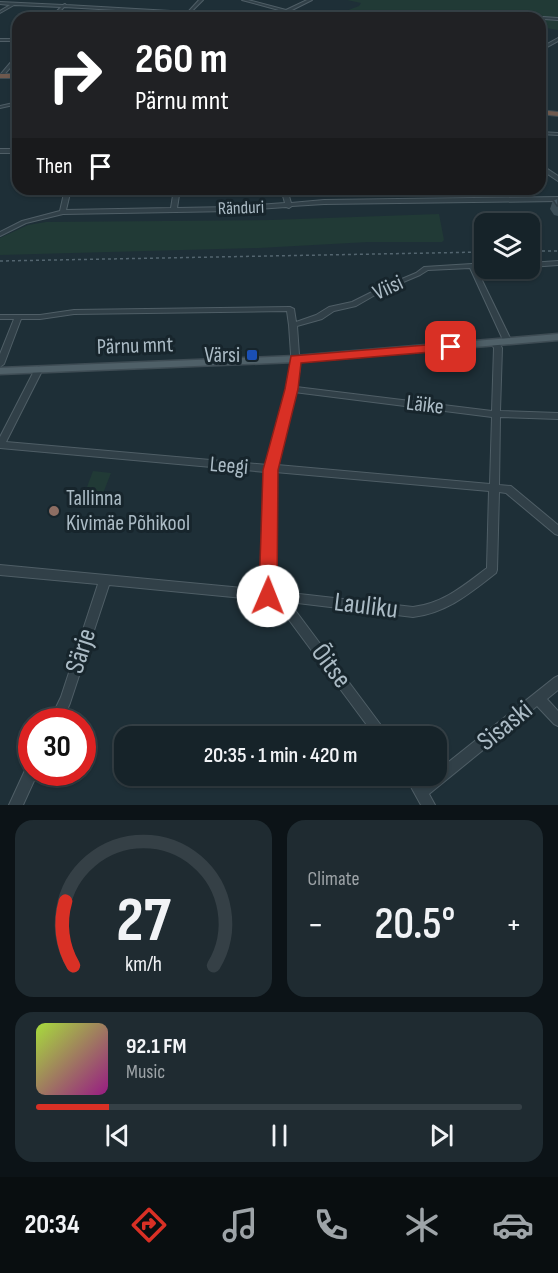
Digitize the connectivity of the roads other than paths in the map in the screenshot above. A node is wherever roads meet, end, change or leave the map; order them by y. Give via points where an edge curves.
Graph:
1 (20, 0) edge
2 (201, 0) edge
3 (244, 0) edge
4 (310, 0) edge
5 (0, 3) edge
6 (14, 3) junction
7 (65, 5) junction
8 (133, 10) junction
9 (284, 10) junction
10 (0, 12) edge
11 (58, 12) edge
12 (130, 12) edge
13 (170, 12) edge
14 (190, 12) edge
15 (281, 12) edge
16 (291, 12) edge
17 (558, 39) edge
18 (547, 45) joint
19 (558, 49) edge
20 (12, 63) edge
21 (1, 75) edge
22 (67, 195) edge
23 (176, 195) edge
24 (286, 195) edge
25 (558, 199) edge
26 (289, 206) junction
27 (174, 210) junction
28 (63, 212) junction
29 (0, 234) edge
30 (558, 263) edge
31 (540, 264) edge
32 (471, 266) joint
33 (0, 317) edge
34 (18, 317) junction
35 (293, 325) junction
36 (558, 337) edge
37 (508, 342) junction
38 (495, 343) junction
39 (295, 359) junction
40 (0, 364) edge
41 (39, 369) junction
42 (0, 371) edge
43 (292, 389) junction
44 (496, 414) junction
45 (558, 416) edge
46 (0, 445) edge
47 (271, 470) junction
48 (494, 487) junction
49 (558, 531) edge
50 (0, 570) edge
51 (105, 580) junction
52 (273, 596) junction
53 (558, 682) edge
54 (539, 699) junction
55 (62, 708) edge
56 (558, 720) edge
57 (374, 726) edge
58 (25, 786) edge
59 (418, 786) edge
60 (422, 792) junction
61 (16, 805) edge
62 (428, 805) edge

1 - 6 street
2 - 14 street
3 - 9 street
4 - 9 street
5 - 6 street
6 - 7 street
6 - 10 street
7 - 8 street
7 - 11 street
8 - 12 street
8 - 13 street
9 - 15 street
9 - 16 street
17 - 18 street
18 - 19 street
20 - 21 street
22 - 28 street
23 - 27 street
24 - 26 street
25 - 26 street, Ränduri via 324,202
26 - 27 street, Ränduri
27 - 28 street, Ränduri
28 - 29 street, Ränduri via 24,222
30 - 31 street
32 - 35 street, Viisi via 426,268 354,304
32 - 37 street
33 - 34 street
34 - 35 street via 74,312 290,309
34 - 40 street
35 - 39 street
36 - 37 main road, Pärnu mnt
37 - 38 main road, Pärnu mnt
38 - 39 main road, Pärnu mnt
38 - 44 street, Lauliku
39 - 41 main road, Pärnu mnt
39 - 43 street
41 - 42 main road, Pärnu mnt
41 - 46 street
43 - 44 street, Läike
43 - 47 street
44 - 45 street, Läike
44 - 48 street, Lauliku
46 - 47 street, Leegi
47 - 48 street, Leegi
47 - 52 street
48 - 49 street via 508,489
48 - 52 street, Lauliku via 492,570 443,606 413,612
50 - 51 street, Lauliku
51 - 52 street, Lauliku
51 - 55 street, Särje
52 - 57 street, Õitse
53 - 54 street, Sisaski
54 - 56 street
54 - 60 street, Sisaski
58 - 61 street
59 - 60 street
60 - 62 street

